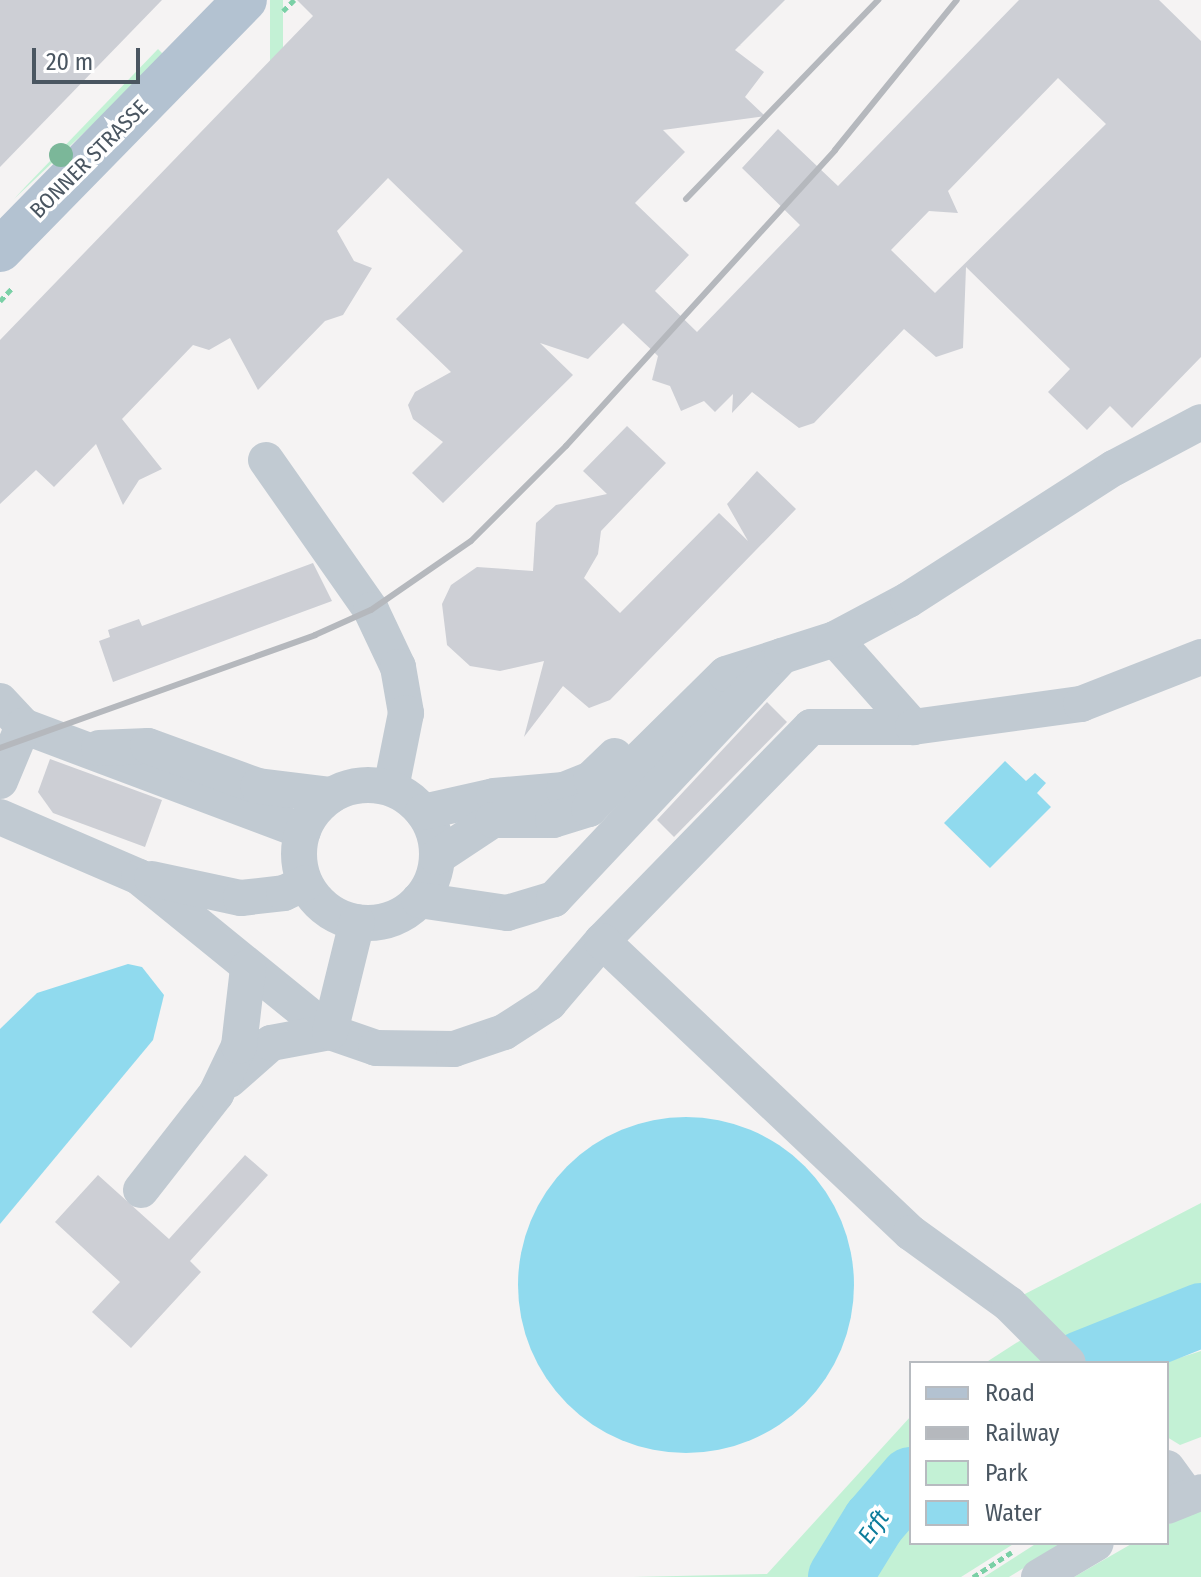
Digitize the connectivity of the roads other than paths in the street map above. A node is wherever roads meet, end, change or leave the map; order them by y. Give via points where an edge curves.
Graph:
1 (245, 0) edge
2 (0, 250) edge
3 (1201, 422) edge
4 (266, 460) dead end
5 (835, 639) junction
6 (782, 656) junction
7 (1201, 657) edge
8 (726, 674) junction
9 (11, 713) edge
10 (913, 727) junction
11 (90, 751) junction
12 (0, 781) edge
13 (391, 788) junction
14 (331, 795) junction
15 (423, 812) junction
16 (0, 817) edge
17 (303, 831) junction
18 (437, 857) junction
19 (139, 877) junction
20 (305, 883) junction
21 (419, 900) junction
22 (357, 922) junction
23 (602, 941) junction
24 (248, 968) junction
25 (330, 1032) junction
26 (216, 1094) junction
27 (141, 1190) dead end
28 (1066, 1361) edge
29 (1169, 1471) edge
30 (1185, 1498) edge
31 (1093, 1545) edge
32 (1039, 1577) edge

1 - 2 main road, BONNER STRASSE
3 - 5 street via 1114,468
4 - 13 street via 371,610 398,667 406,713
5 - 6 street
5 - 10 street
6 - 8 street
6 - 21 street via 554,899 507,913
7 - 10 street via 1081,704
8 - 15 street via 648,725 578,786
8 - 18 street via 589,809 553,820 493,820
9 - 11 street
9 - 12 street
10 - 23 street via 811,727
11 - 14 street via 119,743 148,746 258,786
11 - 17 street
13 - 14 street via 363,784
13 - 15 street
14 - 17 street
15 - 18 street
16 - 19 street
17 - 20 street via 299,857
18 - 21 street
19 - 20 street via 241,898 284,893
19 - 24 street via 180,905
20 - 22 street via 326,908
21 - 22 street via 390,919
22 - 25 street
23 - 25 street via 549,1003 480,1042 406,1052
23 - 28 street via 911,1233 1009,1304
24 - 25 street
24 - 26 street via 239,1046
25 - 26 street via 271,1043
26 - 27 street
29 - 30 street
31 - 32 street

